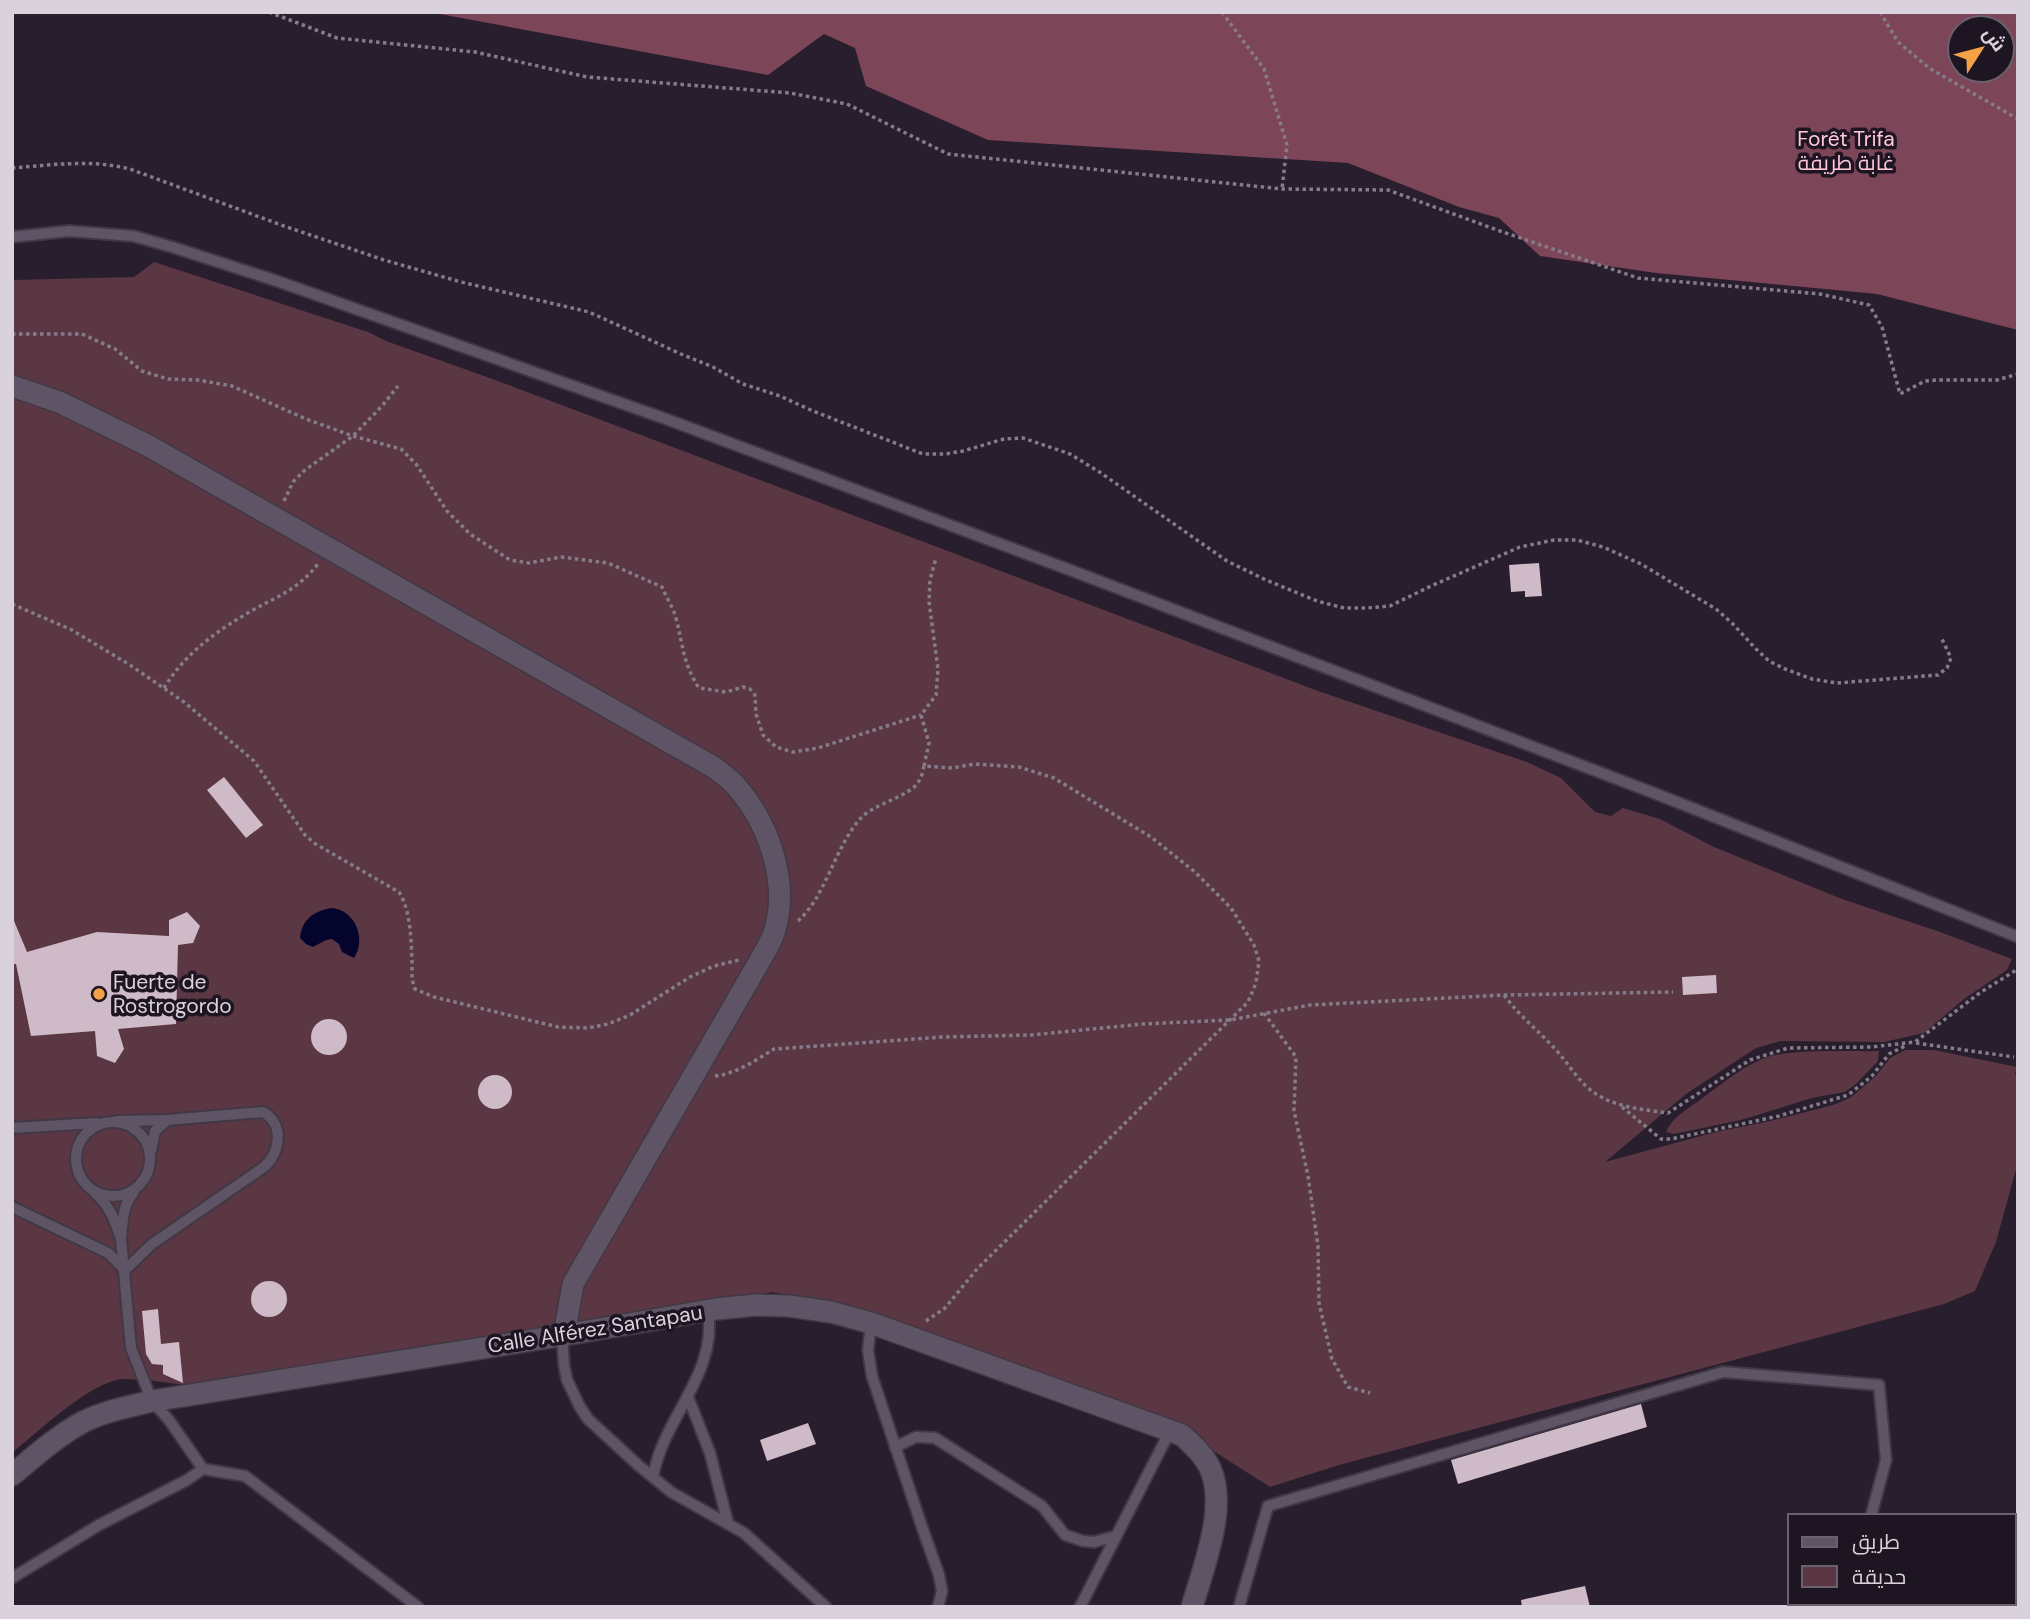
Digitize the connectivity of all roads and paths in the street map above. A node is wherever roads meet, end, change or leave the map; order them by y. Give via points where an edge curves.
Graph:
1 (270, 12) edge
2 (1222, 12) edge
3 (1880, 12) edge
4 (2018, 119) edge
5 (12, 168) edge
6 (1282, 189) junction
7 (12, 237) edge
8 (12, 334) edge
9 (2018, 374) edge
10 (12, 386) edge
11 (398, 386) dead end
12 (353, 436) junction
13 (270, 514) junction
14 (331, 549) junction
15 (936, 558) dead end
16 (12, 604) edge
17 (1941, 637) dead end
18 (164, 688) junction
19 (921, 715) junction
20 (924, 766) junction
21 (797, 922) dead end
22 (2018, 937) edge
23 (762, 957) junction
24 (2018, 969) edge
25 (1673, 992) dead end
26 (1504, 995) junction
27 (1264, 1013) junction
28 (1230, 1020) junction
29 (1916, 1042) junction
30 (1908, 1044) junction
31 (2014, 1058) dead end
32 (695, 1074) junction
33 (1621, 1106) junction
34 (167, 1120) junction
35 (116, 1121) junction
36 (100, 1123) junction
37 (12, 1128) edge
38 (150, 1154) junction
39 (139, 1185) junction
40 (93, 1192) junction
41 (12, 1207) edge
42 (121, 1239) junction
43 (125, 1270) junction
44 (708, 1311) junction
45 (870, 1324) junction
46 (563, 1335) junction
47 (905, 1337) junction
48 (1370, 1393) dead end
49 (688, 1397) junction
50 (152, 1401) junction
51 (1176, 1433) junction
52 (895, 1447) junction
53 (203, 1469) junction
54 (12, 1475) edge
55 (653, 1477) junction
56 (1872, 1514) edge
57 (727, 1523) junction
58 (1116, 1536) junction
59 (12, 1578) edge
60 (418, 1607) edge
61 (826, 1607) edge
62 (938, 1607) edge
63 (1080, 1607) edge
64 (1192, 1607) edge
65 (1239, 1607) edge

1 - 6 path via 337,38 475,52 587,77 790,93 847,104 948,154
2 - 6 path via 1264,69 1287,145
3 - 4 path via 1898,42 1929,68
5 - 17 path via 93,163 121,166 384,260 589,312 743,384 923,454 963,452 1023,438 1070,454 1227,561 1344,608 1390,606 1520,547 1577,540 1641,564 1716,609 1769,660 1812,679 1838,684 1938,675 1951,658
6 - 9 path via 1388,190 1638,278 1820,295 1869,305 1882,327 1900,394 1925,382 1997,380
7 - 22 lane via 69,231 133,236 277,281 1057,565
8 - 12 path via 82,334 115,349 142,371 232,387
10 - 13 street via 92,416
11 - 12 path
12 - 13 path via 305,470
12 - 19 path via 401,449 447,511 470,534 510,560 529,563 561,557 608,563 662,587 690,674 699,688 750,689 763,734 776,747 793,752 818,748
13 - 14 street
14 - 18 path via 296,587 202,644
14 - 23 street via 715,768 734,784 751,806 776,864 777,919
15 - 19 path via 929,602 938,669 936,695
16 - 18 path via 72,631
18 - 23 path via 254,761 314,843 400,892 406,902 411,980 415,989 434,998 558,1027 588,1028 630,1015 714,966
19 - 20 path via 929,743
20 - 21 path via 919,783 862,817
20 - 28 path via 1018,767 1054,778 1151,837 1195,872 1231,908 1259,961 1248,1002
23 - 32 street
24 - 29 path
25 - 26 path
26 - 27 path via 1310,1005
26 - 33 path via 1589,1089
27 - 28 path
27 - 48 path via 1296,1057 1294,1111 1318,1246 1319,1303 1332,1359 1348,1387
28 - 32 path via 774,1049 724,1075
28 - 47 path via 977,1269 945,1308
29 - 30 path
29 - 31 path
30 - 33 path via 1788,1048 1750,1060 1668,1113
30 - 33 path via 1889,1054 1872,1076 1848,1095 1779,1116 1661,1139
32 - 46 street via 573,1284
34 - 35 lane
34 - 38 lane via 155,1131
34 - 43 lane via 263,1112 275,1123 277,1148 264,1167 152,1244
35 - 36 lane
35 - 38 lane via 129,1124 142,1135
36 - 37 lane
36 - 40 lane via 81,1138 74,1162 81,1180
38 - 39 lane via 148,1173
39 - 40 lane via 128,1194 111,1197
39 - 42 lane via 128,1198
40 - 42 lane via 113,1215
41 - 43 lane via 108,1253
42 - 43 lane
43 - 50 lane via 131,1348
44 - 45 street, Calle Alférez Santapau via 789,1306
44 - 46 street, Calle Alférez Santapau
44 - 49 lane via 709,1349
45 - 47 street, Calle Alférez Santapau
45 - 52 lane via 869,1363
46 - 50 street, Calle Alférez Santapau
46 - 55 lane via 567,1380 580,1407
47 - 51 street, Calle Alférez Santapau
49 - 55 lane via 660,1450
49 - 57 lane via 710,1453
50 - 53 lane
50 - 54 street, Calle Alférez Santapau via 85,1421
51 - 58 lane
51 - 64 street via 1199,1450 1210,1468 1217,1495
52 - 58 lane via 916,1437 935,1438 1042,1506 1065,1535 1094,1542
52 - 62 lane via 939,1575
53 - 59 lane
53 - 60 lane via 246,1476
55 - 57 lane
56 - 65 lane via 1886,1460 1879,1385 1723,1372 1268,1506
57 - 61 lane
58 - 63 lane

